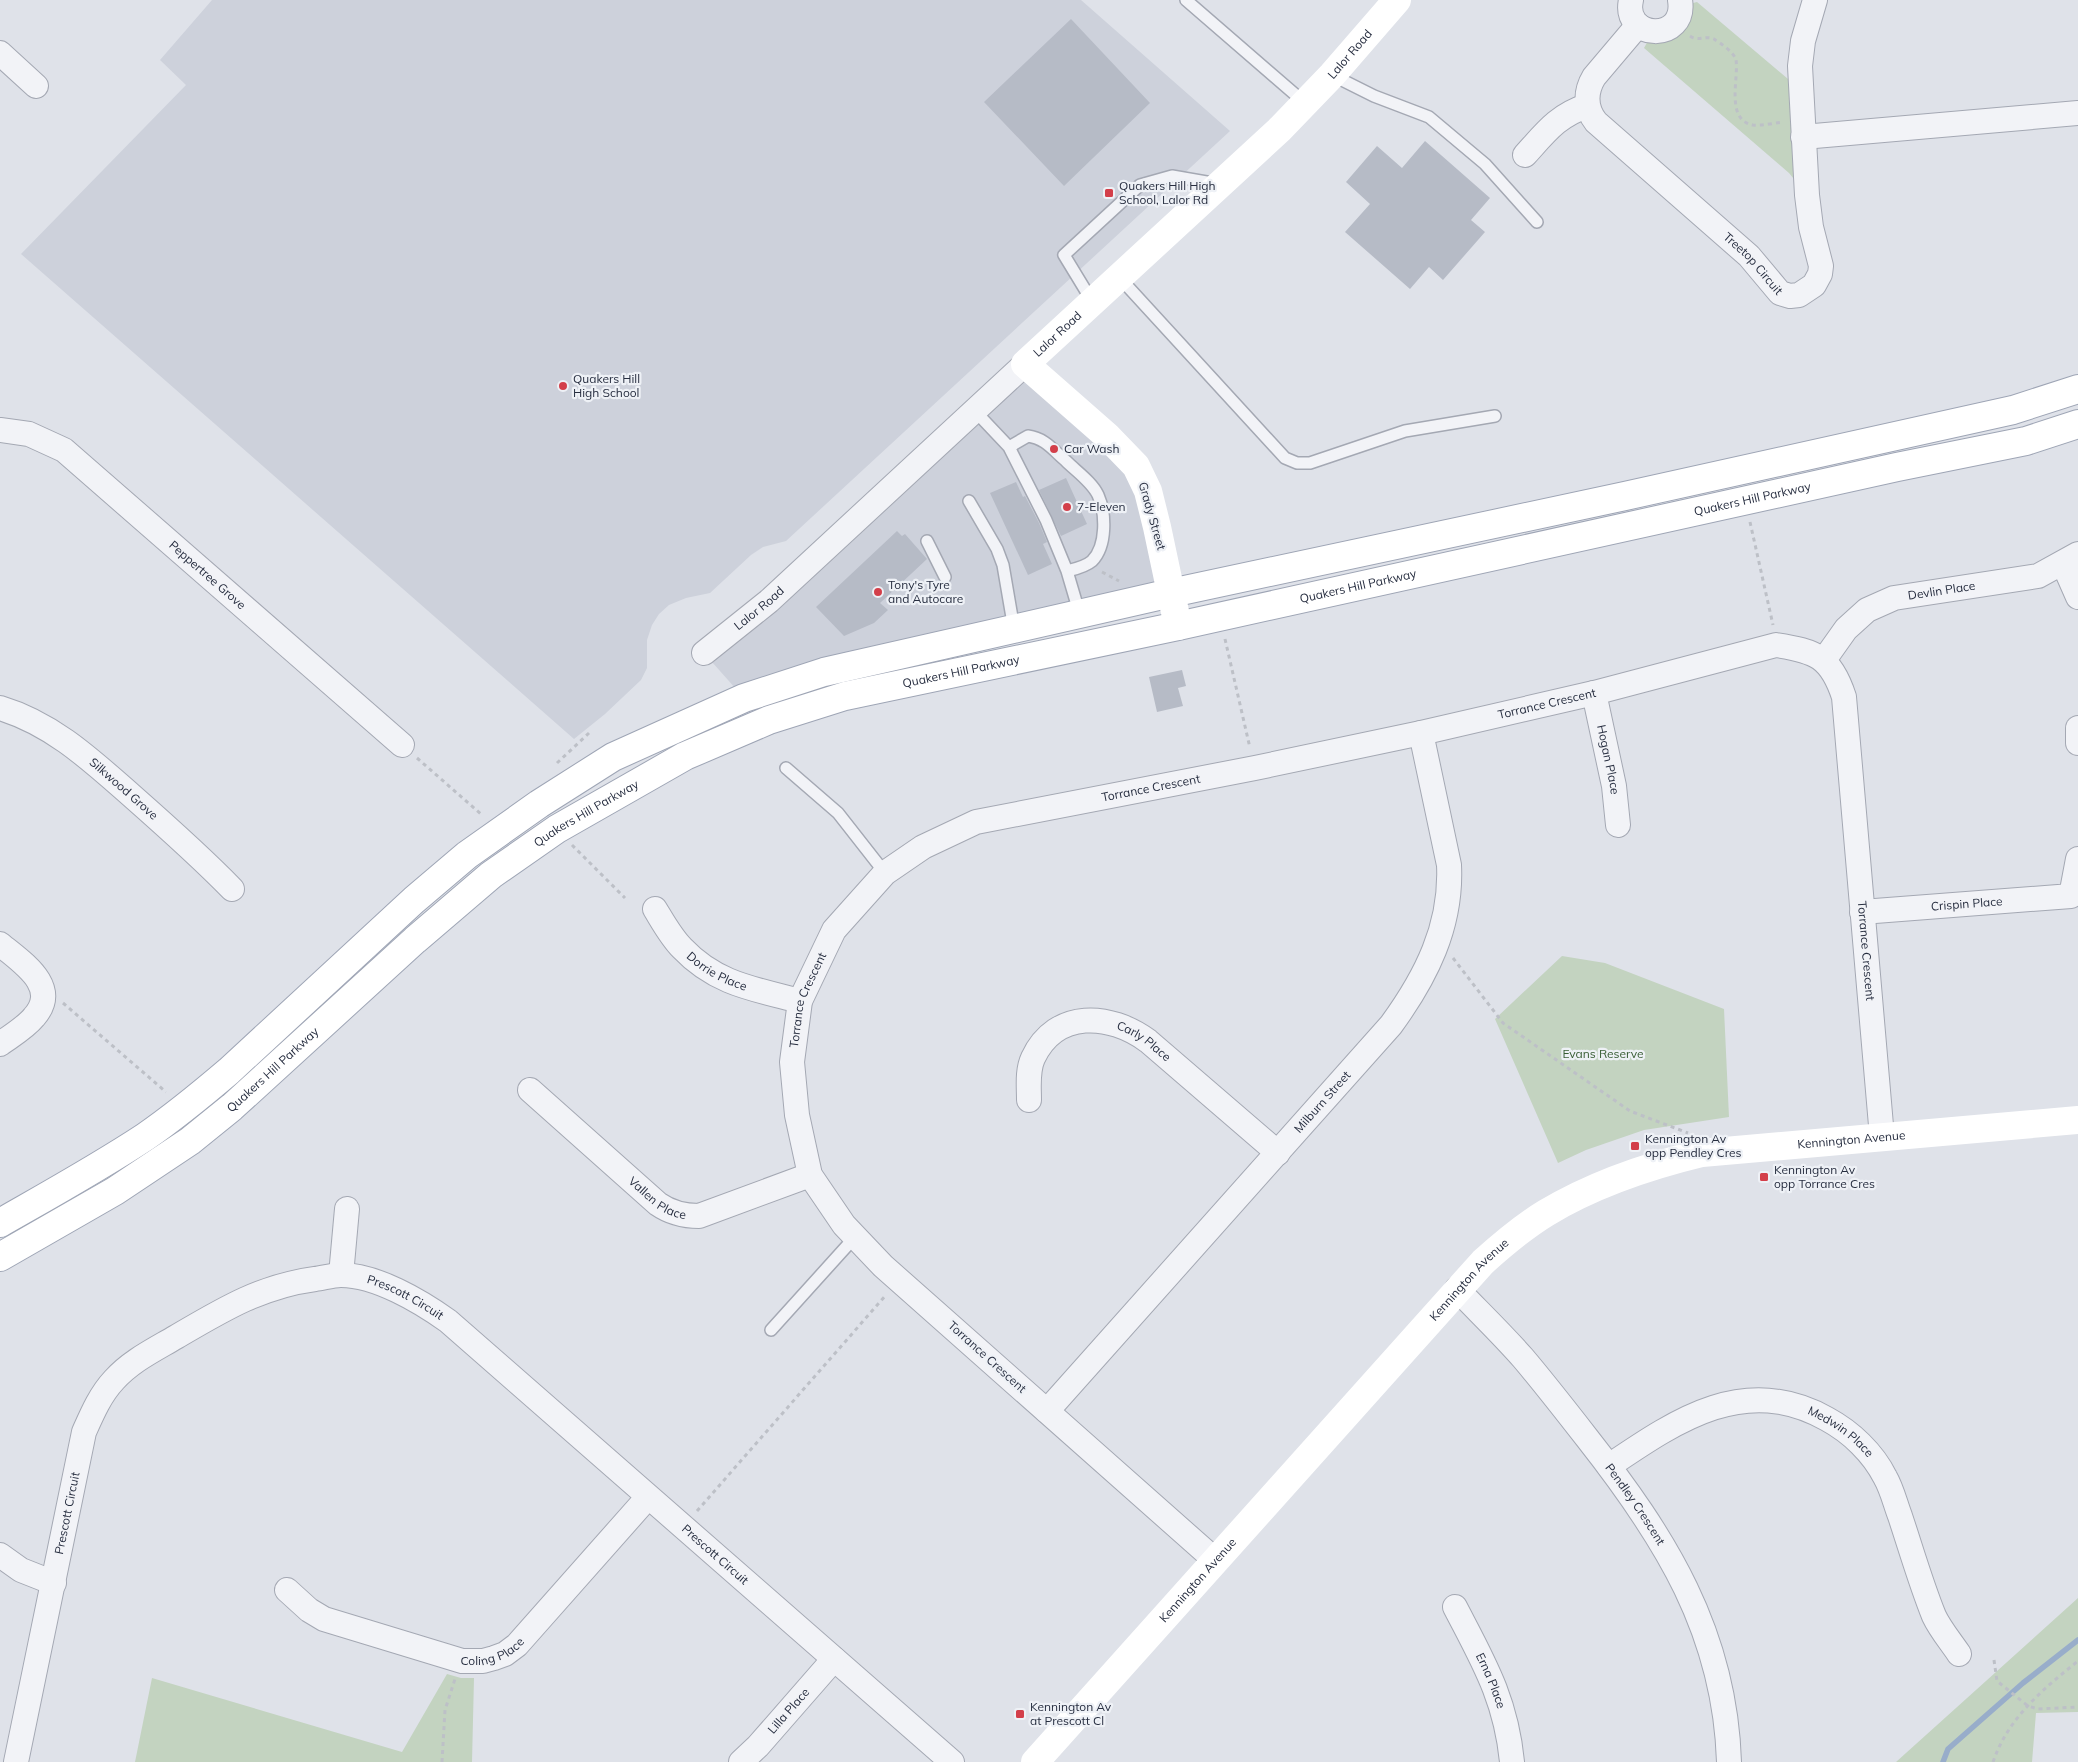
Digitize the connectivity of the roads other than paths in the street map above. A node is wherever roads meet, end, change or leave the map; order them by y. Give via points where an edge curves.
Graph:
1 (1186, 0) edge
2 (1397, 0) edge
3 (1631, 0) edge
4 (1680, 0) edge
5 (1814, 0) edge
6 (1638, 25) junction
7 (0, 54) edge
8 (1332, 75) junction
9 (36, 86) dead end
10 (1305, 102) junction
11 (1587, 106) junction
12 (2078, 113) edge
13 (1803, 128) junction
14 (1525, 154) dead end
15 (1222, 184) junction
16 (1537, 222) dead end
17 (1119, 276) junction
18 (1092, 302) junction
19 (1025, 364) junction
20 (2078, 390) edge
21 (974, 410) junction
22 (1495, 416) dead end
23 (2078, 424) edge
24 (0, 430) edge
25 (1009, 447) junction
26 (969, 501) dead end
27 (927, 541) dead end
28 (2071, 558) edge
29 (1067, 571) junction
30 (945, 577) dead end
31 (1172, 593) junction
32 (2078, 597) edge
33 (1080, 614) junction
34 (1178, 626) junction
35 (1014, 629) junction
36 (704, 653) dead end
37 (1824, 660) junction
38 (1594, 693) junction
39 (0, 708) edge
40 (2078, 728) edge
41 (1421, 733) junction
42 (2078, 743) edge
43 (402, 745) road end
44 (786, 768) dead end
45 (1618, 825) dead end
46 (2078, 859) edge
47 (885, 872) junction
48 (232, 888) dead end
49 (655, 909) dead end
50 (1862, 912) junction
51 (0, 944) edge
52 (800, 1001) junction
53 (0, 1044) edge
54 (530, 1090) dead end
55 (1029, 1100) dead end
56 (2078, 1120) edge
57 (1882, 1137) junction
58 (1278, 1153) junction
59 (810, 1175) junction
60 (347, 1209) dead end
61 (0, 1223) edge
62 (855, 1237) junction
63 (0, 1258) edge
64 (341, 1275) junction
65 (1457, 1289) junction
66 (772, 1330) dead end
67 (1047, 1410) junction
68 (1609, 1466) junction
69 (648, 1497) junction
70 (0, 1555) edge
71 (1216, 1561) junction
72 (54, 1583) junction
73 (287, 1590) dead end
74 (1455, 1607) dead end
75 (1959, 1654) dead end
76 (834, 1659) junction
77 (16, 1762) edge
78 (741, 1762) edge
79 (952, 1762) edge
80 (1036, 1762) edge
81 (1512, 1762) edge
82 (1729, 1762) edge

1 - 10 lane
2 - 8 main road, Lalor Road
3 - 6 street via 1630,12
4 - 6 street via 1680,15 1662,31 1653,32
5 - 13 street, Treetop Circuit via 1800,66
6 - 11 street via 1594,77 1589,85
7 - 9 street
8 - 10 main road, Lalor Road
8 - 16 lane via 1383,100 1430,117 1484,164
10 - 15 main road, Lalor Road
11 - 13 street, Treetop Circuit via 1596,122 1749,256 1780,293 1790,296 1799,295 1814,285 1822,266 1807,195
11 - 14 street via 1559,119
12 - 13 street
15 - 17 main road, Lalor Road
15 - 18 lane via 1172,176 1140,185 1064,255
17 - 18 main road, Lalor Road
17 - 22 lane via 1284,458 1297,463 1310,462 1405,431
18 - 19 main road, Lalor Road
19 - 21 street, Lalor Road
19 - 31 main road, Grady Street via 1136,466 1148,491
20 - 31 main road via 1994,414
21 - 25 lane
21 - 36 street, Lalor Road via 769,601
23 - 34 main road, Quakers Hill Parkway via 2026,441
24 - 43 street, Peppertree Grove via 42,438 64,450
25 - 29 lane via 1046,520
25 - 29 lane via 1028,436 1043,440 1098,494 1103,521 1103,540 1099,551 1088,563
26 - 35 lane via 1003,565
27 - 30 lane
28 - 32 street
28 - 37 street, Devlin Place via 2038,576 1894,598 1867,610 1846,629
29 - 33 lane
31 - 33 main road
31 - 34 main road, Grady Street
33 - 35 main road
34 - 63 main road, Quakers Hill Parkway via 846,696 769,720 685,756 557,829 491,875 190,1142 116,1192
35 - 61 main road via 815,675 744,698 613,757 467,855 199,1096 109,1160
37 - 38 street, Torrance Crescent via 1801,649 1776,645
37 - 50 street, Torrance Crescent via 1837,676 1844,698
38 - 41 street, Torrance Crescent
38 - 45 street, Hogan Place via 1614,786
39 - 48 street, Silkwood Grove via 40,724 67,740
40 - 42 street
41 - 47 street, Torrance Crescent via 976,822 924,847
41 - 58 street, Milburn Street via 1449,866 1450,888 1442,933 1410,997 1391,1025
44 - 47 lane via 838,813
46 - 50 street, Crispin Place via 2071,896
47 - 52 street, Torrance Crescent via 834,930
49 - 52 street, Dorrie Place via 681,947 709,972 736,984
50 - 57 street, Torrance Crescent
51 - 53 street via 33,972 42,986 43,995 34,1018
52 - 59 street, Torrance Crescent via 792,1062 797,1115
54 - 59 street, Vallen Place via 658,1204 684,1216 706,1214
55 - 58 street, Carly Place via 1029,1071 1033,1058 1050,1036 1075,1021 1108,1021 1135,1031 1148,1041
56 - 57 main road, Kennington Avenue
57 - 65 main road, Kennington Avenue via 1702,1153 1655,1165 1547,1212 1514,1235
58 - 67 street, Milburn Street
59 - 62 street, Torrance Crescent
60 - 64 street
62 - 66 lane
62 - 67 street, Torrance Crescent via 883,1266
64 - 69 street, Prescott Circuit via 368,1280 429,1307
64 - 72 street, Prescott Circuit via 277,1287 234,1303 139,1358 114,1380 93,1411 84,1432
65 - 68 street, Pendley Crescent via 1522,1357
65 - 71 main road, Kennington Avenue
67 - 71 street, Torrance Crescent
68 - 75 street, Medwin Place via 1693,1415 1730,1402 1783,1402 1816,1413 1861,1444 1881,1469 1935,1618
68 - 82 street, Pendley Crescent via 1663,1544 1693,1602 1716,1673
69 - 73 street, Coling Place via 517,1645 505,1654 483,1661 454,1659 324,1619
69 - 76 street, Prescott Circuit
70 - 72 street via 21,1570
71 - 80 main road, Kennington Avenue
72 - 77 street, Prescott Circuit
74 - 81 street, Erna Place via 1499,1698
76 - 78 street, Lilla Place
76 - 79 street, Prescott Circuit

